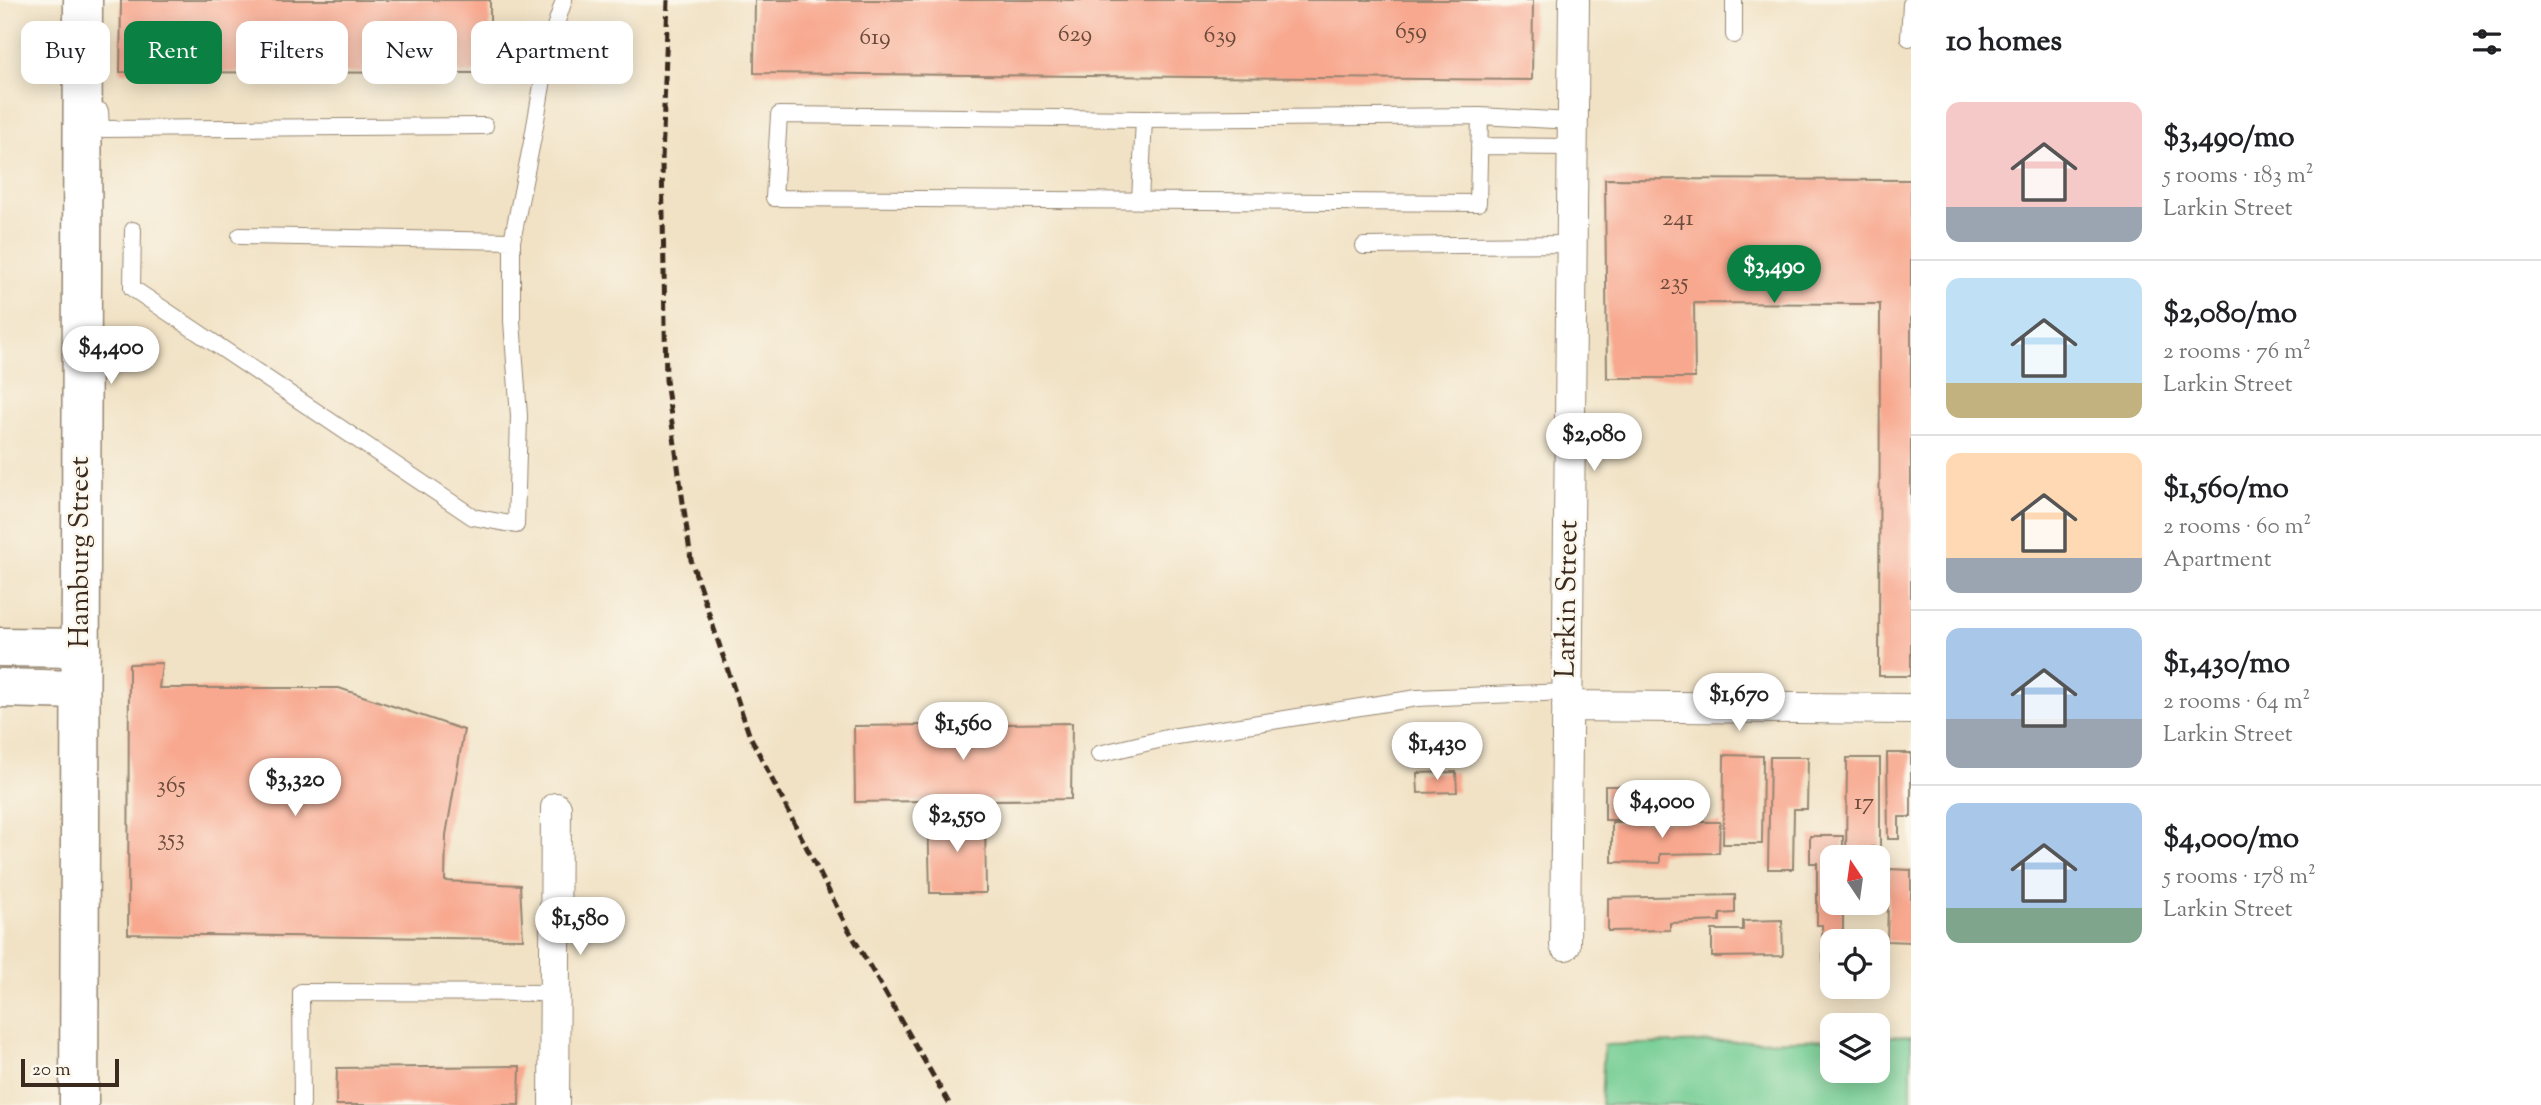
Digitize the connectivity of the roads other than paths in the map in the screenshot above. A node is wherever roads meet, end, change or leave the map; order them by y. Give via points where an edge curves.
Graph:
1 (83, 0) edge
2 (564, 0) edge
3 (1574, 0) edge
4 (1734, 0) edge
5 (1911, 4) edge
6 (1734, 35) dead end
7 (1909, 38) dead end
8 (100, 90) dead end
9 (1480, 116) junction
10 (1144, 119) junction
11 (485, 126) dead end
12 (1572, 134) junction
13 (1479, 146) junction
14 (1140, 201) junction
15 (133, 230) dead end
16 (240, 236) dead end
17 (512, 241) junction
18 (1571, 244) junction
19 (1364, 246) dead end
20 (0, 647) edge
21 (80, 648) junction
22 (0, 688) edge
23 (80, 690) junction
24 (1567, 699) junction
25 (1911, 709) edge
26 (1099, 754) dead end
27 (556, 808) dead end
28 (1565, 945) dead end
29 (555, 993) junction
30 (79, 1105) edge
31 (302, 1105) edge
32 (554, 1105) edge

1 - 21 main road, Hamburg Street
2 - 17 lane via 549,45
3 - 12 street, Larkin Street
4 - 6 lane
5 - 7 lane
8 - 11 lane via 101,129
9 - 10 lane
9 - 12 lane
9 - 13 lane
10 - 14 lane
10 - 14 lane via 779,115 774,198
12 - 13 lane
12 - 18 street, Larkin Street
13 - 14 lane via 1478,203
15 - 17 lane via 132,288 473,517 516,525 519,416
16 - 17 lane
18 - 19 lane
18 - 24 street, Larkin Street
20 - 21 main road
21 - 23 main road, Hamburg Street
22 - 23 main road
23 - 30 main road, Hamburg Street
24 - 25 street
24 - 26 lane via 1417,698 1171,737
24 - 28 street, Larkin Street
27 - 29 street
29 - 31 lane via 301,992
29 - 32 street

